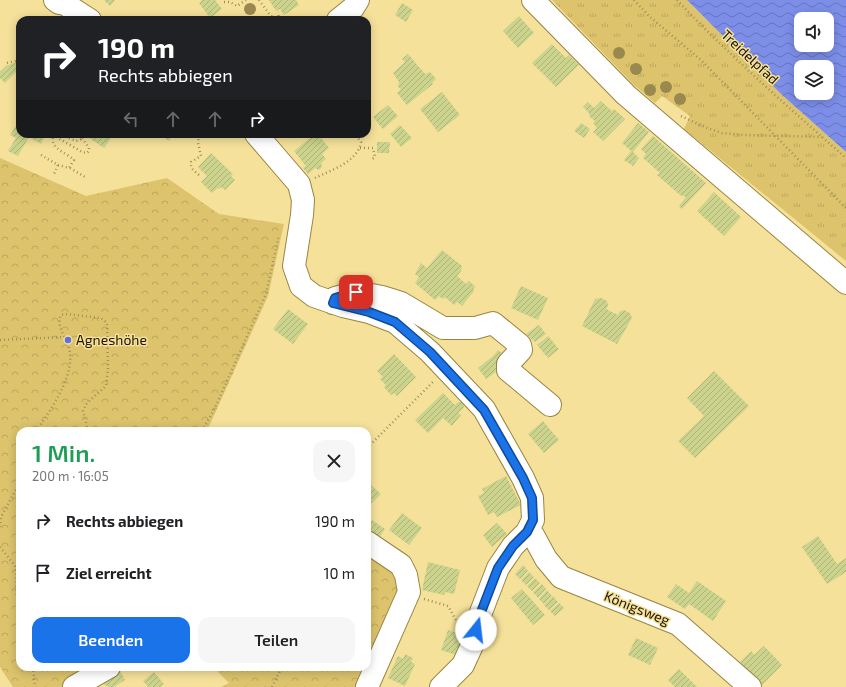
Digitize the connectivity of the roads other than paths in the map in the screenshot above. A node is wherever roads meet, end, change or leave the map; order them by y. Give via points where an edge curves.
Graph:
1 (55, 0) edge
2 (358, 0) edge
3 (533, 0) edge
4 (84, 16) edge
5 (343, 16) edge
6 (259, 138) edge
7 (846, 283) edge
8 (333, 303) junction
9 (550, 405) dead end
10 (527, 532) junction
11 (371, 545) edge
12 (102, 671) edge
13 (74, 687) edge
14 (367, 687) edge
15 (441, 687) edge
16 (750, 687) edge

1 - 4 street
2 - 5 street
3 - 7 street via 626,95
6 - 8 street via 299,184 303,200 294,266 300,286 314,296
8 - 9 street via 335,298 356,292 401,303 443,328 476,328 493,323 520,345 521,350 508,364 508,370
8 - 10 street via 395,322 430,352 484,410 532,498 533,520
10 - 15 street via 513,546 498,568 478,620 474,641 463,665
10 - 16 street, Königsweg via 534,535 546,559 562,577 678,624
11 - 14 street via 401,565 409,592
12 - 13 street

